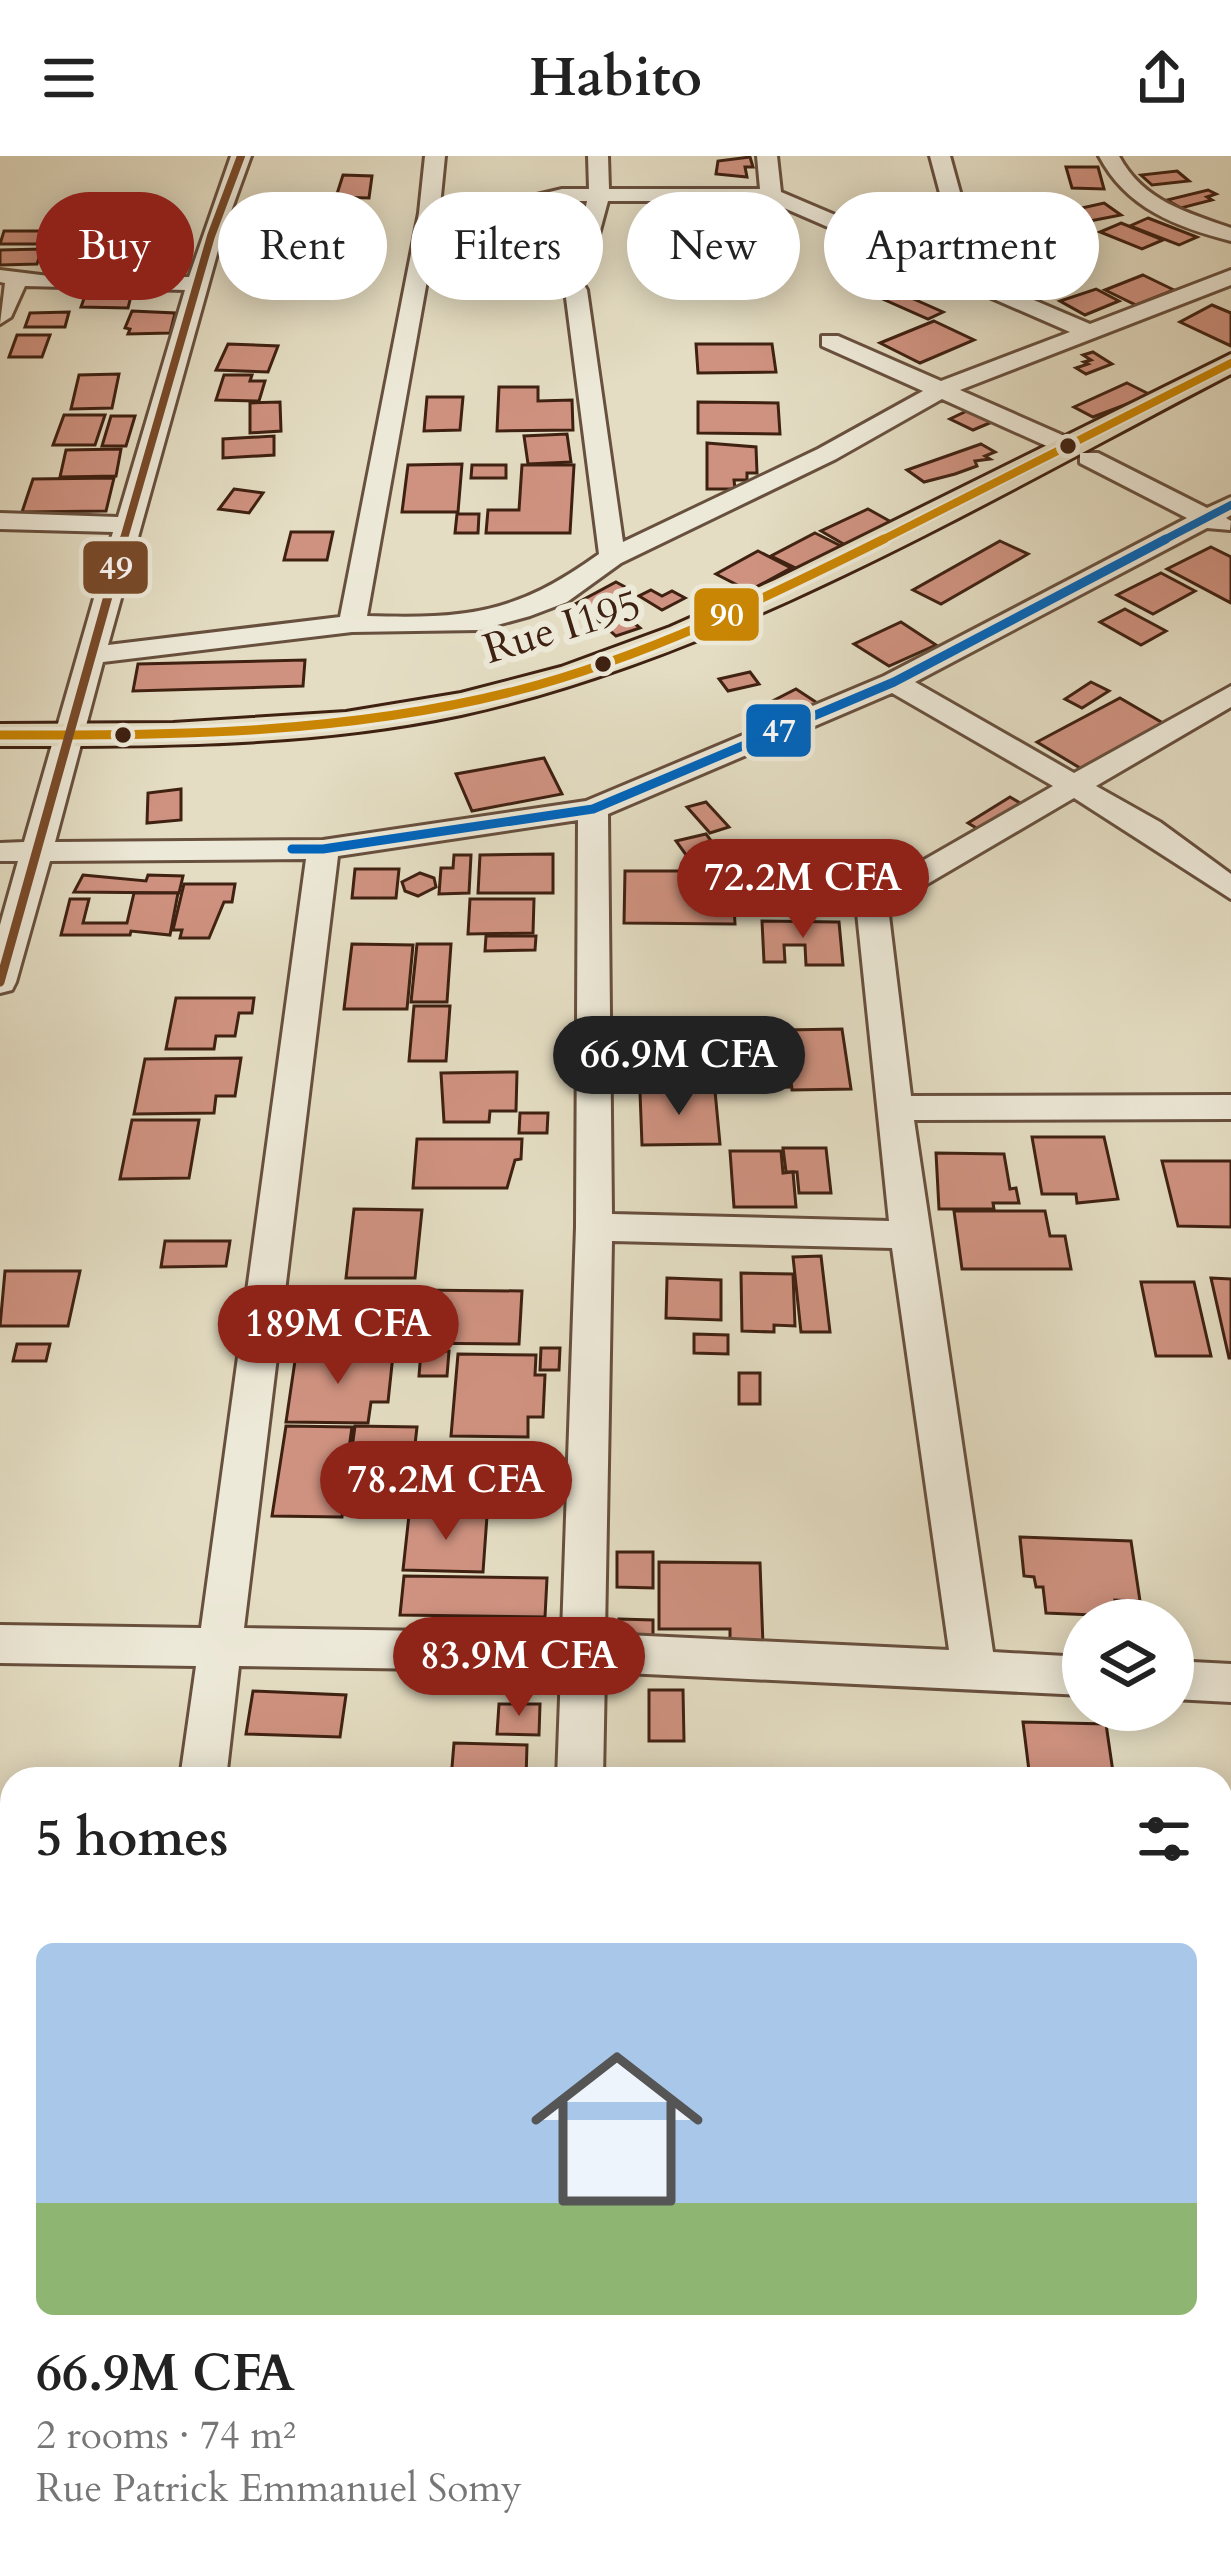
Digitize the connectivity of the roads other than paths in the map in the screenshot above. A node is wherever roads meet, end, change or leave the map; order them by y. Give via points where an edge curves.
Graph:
1 (242, 156) edge
2 (435, 156) edge
3 (598, 156) edge
4 (767, 156) edge
5 (940, 156) edge
6 (1109, 156) edge
7 (431, 192) edge
8 (599, 192) edge
9 (771, 192) edge
10 (950, 192) edge
11 (1231, 235) edge
12 (10, 276) edge
13 (1231, 277) edge
14 (201, 284) junction
15 (413, 300) edge
16 (577, 300) edge
17 (1013, 300) edge
18 (0, 317) edge
19 (1088, 331) junction
20 (830, 341) dead end
21 (1231, 363) edge
22 (1231, 385) edge
23 (945, 388) junction
24 (1079, 453) junction
25 (1223, 518) edge
26 (0, 521) edge
27 (126, 525) junction
28 (612, 557) junction
29 (352, 624) junction
30 (92, 655) junction
31 (894, 682) junction
32 (1231, 695) edge
33 (0, 735) edge
34 (68, 746) junction
35 (0, 756) edge
36 (1072, 786) junction
37 (593, 809) junction
38 (323, 849) junction
39 (0, 852) edge
40 (37, 852) junction
41 (1231, 889) edge
42 (0, 982) edge
43 (1231, 1107) edge
44 (895, 1108) junction
45 (594, 1227) junction
46 (909, 1234) junction
47 (0, 1644) edge
48 (222, 1650) junction
49 (581, 1652) junction
50 (974, 1671) junction
51 (1062, 1675) edge
52 (1194, 1681) edge
53 (1231, 1683) edge
54 (205, 1767) edge
55 (580, 1767) edge

1 - 14 street via 224,192
2 - 7 street
3 - 8 street
4 - 9 street
5 - 10 street
6 - 11 street via 1140,200
12 - 14 street
12 - 18 street
13 - 19 street
14 - 27 street
15 - 29 street
16 - 28 street
17 - 19 street
19 - 23 street
20 - 23 street
21 - 24 main road, Rue I195
22 - 24 main road, Rue I195
23 - 24 street
23 - 28 street
24 - 25 street
24 - 34 main road, Rue I195 via 776,616 618,680 388,736 289,747
25 - 31 street
26 - 27 street
27 - 30 street
28 - 29 street via 558,596 479,622
29 - 30 street
30 - 34 street
31 - 36 street
31 - 37 street
32 - 36 street
33 - 34 main road, Rue I195
34 - 35 main road, Rue I195
34 - 40 street
36 - 41 street
36 - 44 street via 872,903
37 - 38 street
37 - 45 street
38 - 40 street
38 - 48 street
39 - 40 street
40 - 42 street
43 - 44 street
44 - 46 street
45 - 46 street
45 - 49 street
46 - 50 street
47 - 48 street
48 - 49 street
48 - 54 street
49 - 50 street
49 - 55 street
50 - 51 street
52 - 53 street

